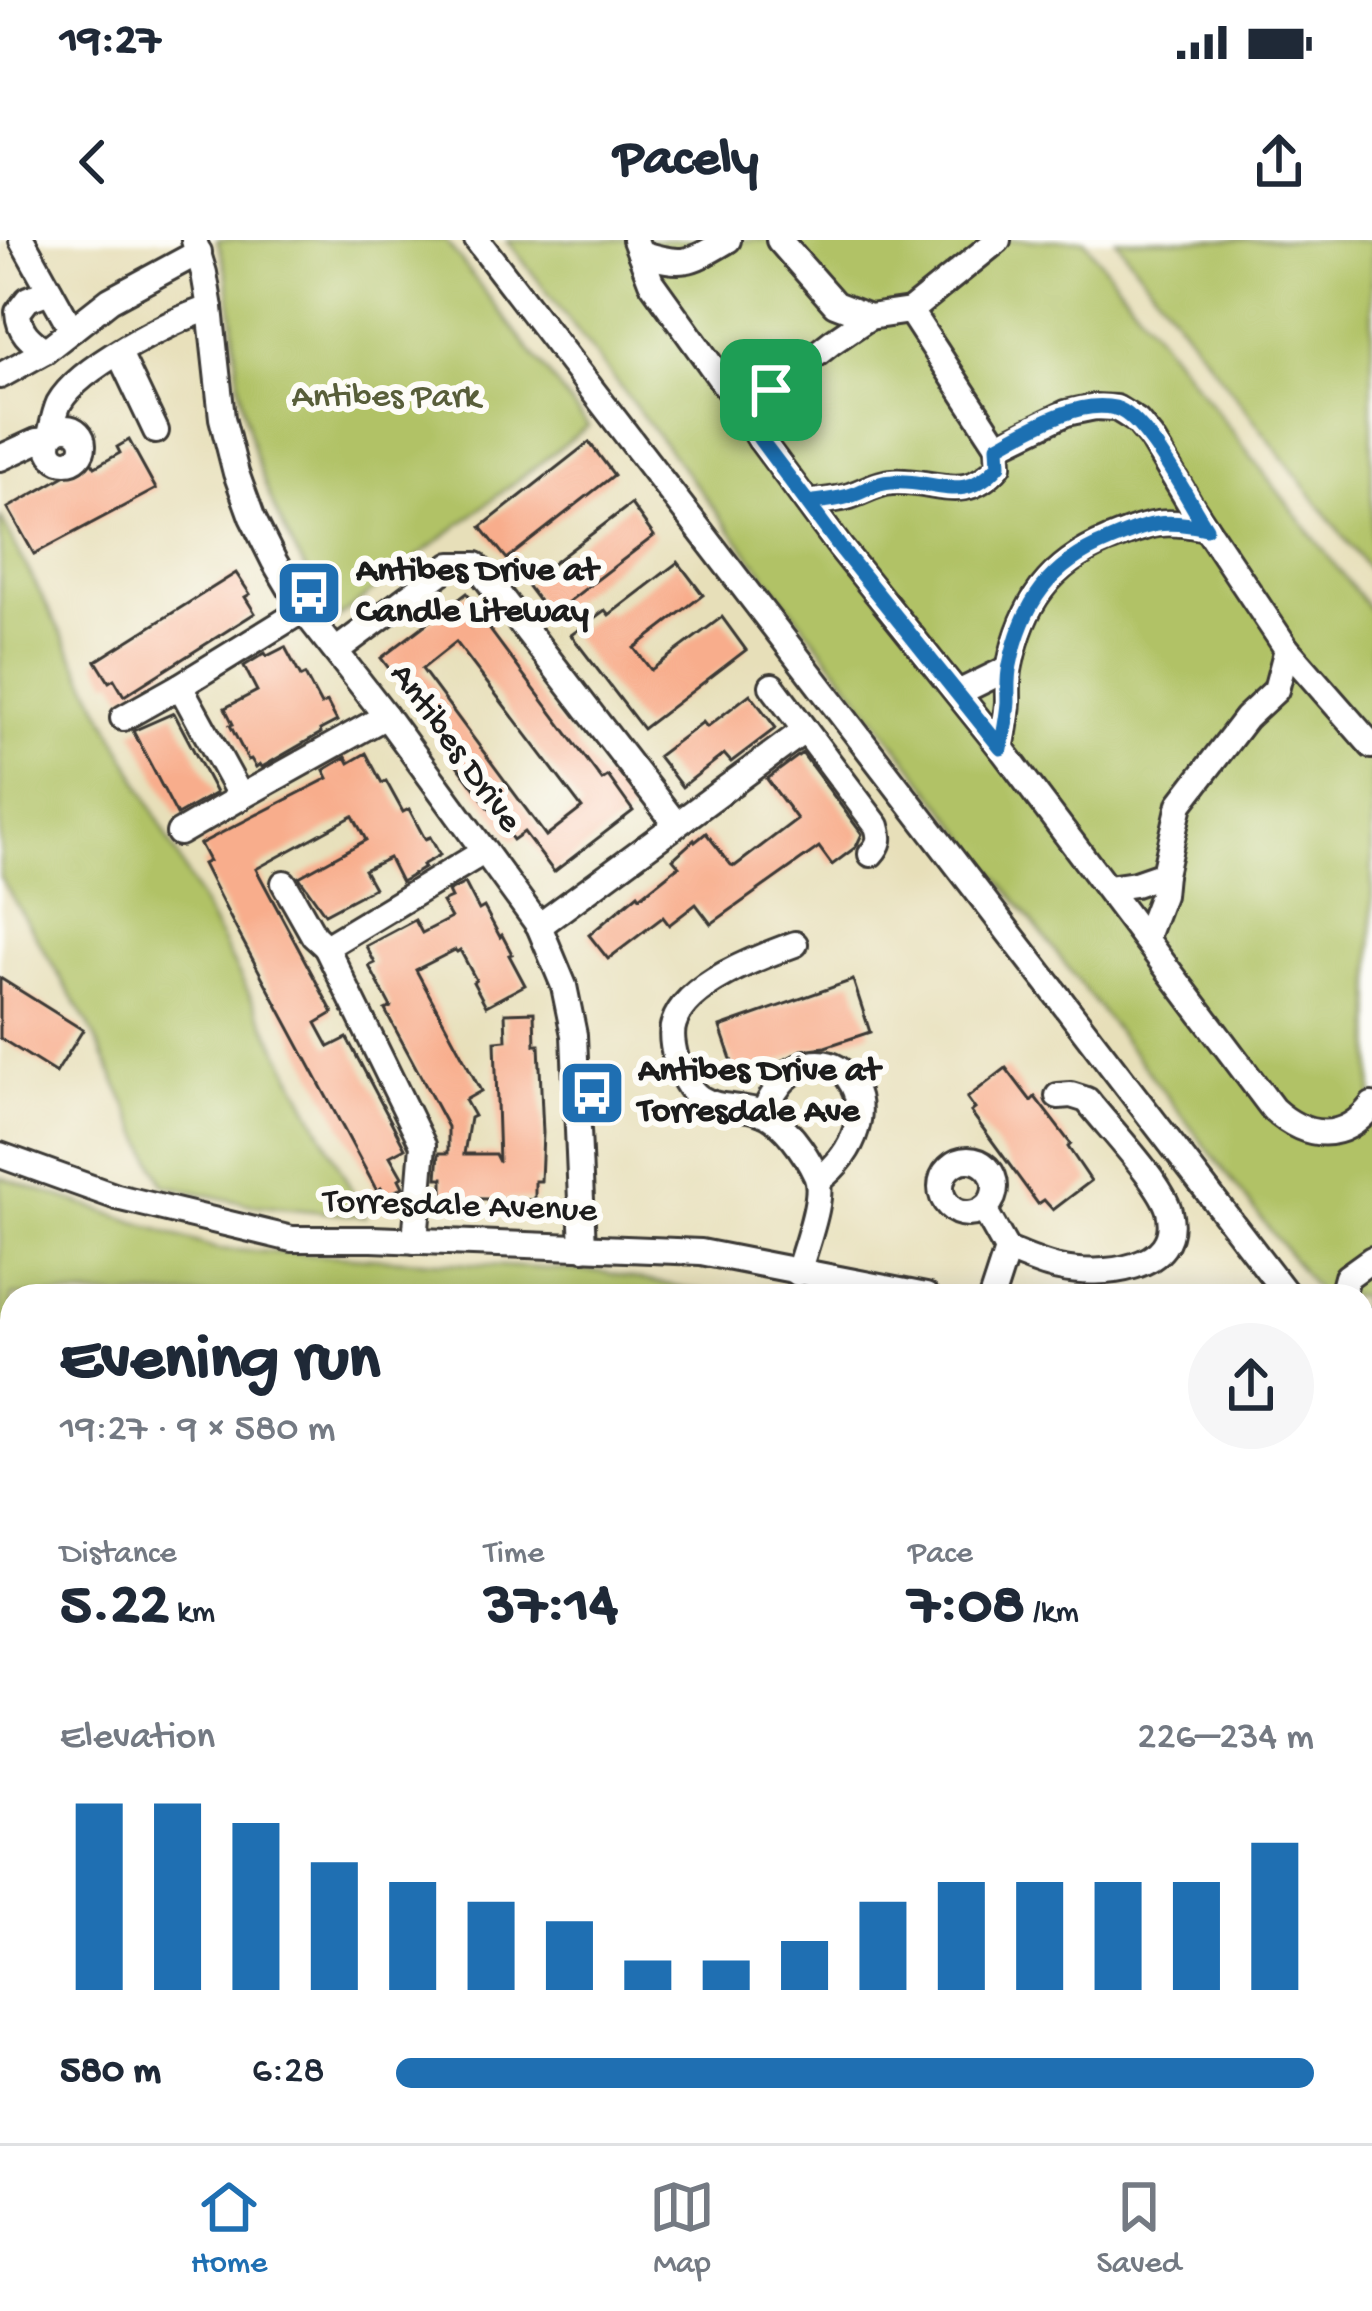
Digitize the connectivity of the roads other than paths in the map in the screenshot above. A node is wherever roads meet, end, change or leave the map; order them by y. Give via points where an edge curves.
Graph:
1 (477, 240) edge
2 (728, 240) edge
3 (779, 240) edge
4 (998, 240) edge
5 (22, 241) edge
6 (196, 246) edge
7 (638, 246) edge
8 (0, 254) edge
9 (675, 264) junction
10 (50, 291) junction
11 (663, 301) junction
12 (835, 304) junction
13 (210, 308) junction
14 (910, 311) junction
15 (869, 316) junction
16 (72, 330) junction
17 (832, 342) junction
18 (45, 351) junction
19 (119, 353) junction
20 (0, 376) edge
21 (771, 390) junction
22 (730, 392) junction
23 (156, 431) dead end
24 (760, 439) junction
25 (998, 446) junction
26 (0, 458) edge
27 (1170, 472) junction
28 (851, 496) junction
29 (808, 503) junction
30 (1152, 523) junction
31 (1206, 528) junction
32 (840, 547) junction
33 (303, 610) junction
34 (1287, 649) junction
35 (337, 650) junction
36 (1009, 668) junction
37 (180, 686) junction
38 (772, 686) dead end
39 (1276, 690) junction
40 (1323, 690) junction
41 (958, 693) junction
42 (386, 716) junction
43 (123, 718) dead end
44 (805, 730) junction
45 (1372, 746) edge
46 (1001, 748) junction
47 (241, 796) junction
48 (676, 824) junction
49 (179, 833) dead end
50 (485, 851) junction
51 (871, 854) dead end
52 (1164, 874) junction
53 (284, 883) dead end
54 (1108, 888) junction
55 (539, 926) junction
56 (1146, 938) junction
57 (795, 944) dead end
58 (326, 947) junction
59 (1058, 1096) dead end
60 (1372, 1106) edge
61 (763, 1113) junction
62 (0, 1155) edge
63 (819, 1180) junction
64 (985, 1209) dead end
65 (415, 1240) junction
66 (583, 1248) junction
67 (1007, 1250) junction
68 (1372, 1259) edge
69 (798, 1273) junction
70 (859, 1284) edge
71 (996, 1284) edge
72 (1279, 1284) edge
73 (1346, 1284) edge

1 - 72 street
2 - 9 street
3 - 12 street
4 - 14 street
5 - 8 street
5 - 10 street
6 - 13 street, Antibes Drive
6 - 16 street
7 - 9 street
7 - 11 street
9 - 11 street
10 - 16 street
10 - 18 street via 18,312 28,339
11 - 22 street
12 - 15 street
12 - 17 street
13 - 19 street
13 - 33 street, Antibes Drive via 236,473
14 - 15 street
14 - 25 street
15 - 17 street
16 - 18 street
17 - 21 street
18 - 20 street
19 - 23 street
19 - 26 street via 73,385 50,440
21 - 22 street
21 - 24 street
22 - 24 street
24 - 29 street
25 - 27 street via 1066,412 1116,408 1151,438
25 - 28 street via 999,465 986,480 962,488 892,482
27 - 30 street
27 - 31 street
28 - 29 street
28 - 32 street
29 - 32 street
30 - 31 street
30 - 36 street via 1056,570 1035,595
31 - 34 street
32 - 41 street
33 - 35 street, Antibes Drive
33 - 37 street
34 - 39 street
34 - 40 street
35 - 42 street, Antibes Drive
35 - 48 street via 451,565 476,565
36 - 41 street
36 - 46 street
37 - 43 street
37 - 47 street
38 - 44 street
39 - 40 street
39 - 52 street via 1180,804
40 - 45 street
41 - 46 street
42 - 47 street
42 - 50 street, Antibes Drive
44 - 48 street
44 - 51 street via 877,826
46 - 54 street
47 - 49 street
48 - 55 street
50 - 55 street, Antibes Drive
50 - 58 street
52 - 54 street
52 - 56 street
53 - 58 street
54 - 56 street
55 - 66 street, Antibes Drive via 574,1035
56 - 60 street via 1290,1125 1331,1132 1352,1126
57 - 61 street via 701,989 672,1026 678,1065 695,1095
58 - 65 street via 423,1145
59 - 67 street via 1087,1100 1162,1193 1170,1214 1166,1243 1130,1268 1083,1272
61 - 63 street via 795,1139
61 - 63 street via 802,1068 818,1063 847,1075 859,1125 837,1166
62 - 65 street, Torresdale Avenue via 117,1197 255,1232
63 - 69 street
64 - 67 street
65 - 66 street, Torresdale Avenue
66 - 69 street, Torresdale Avenue via 701,1252
67 - 71 street
68 - 73 street
69 - 70 street, Torresdale Avenue

